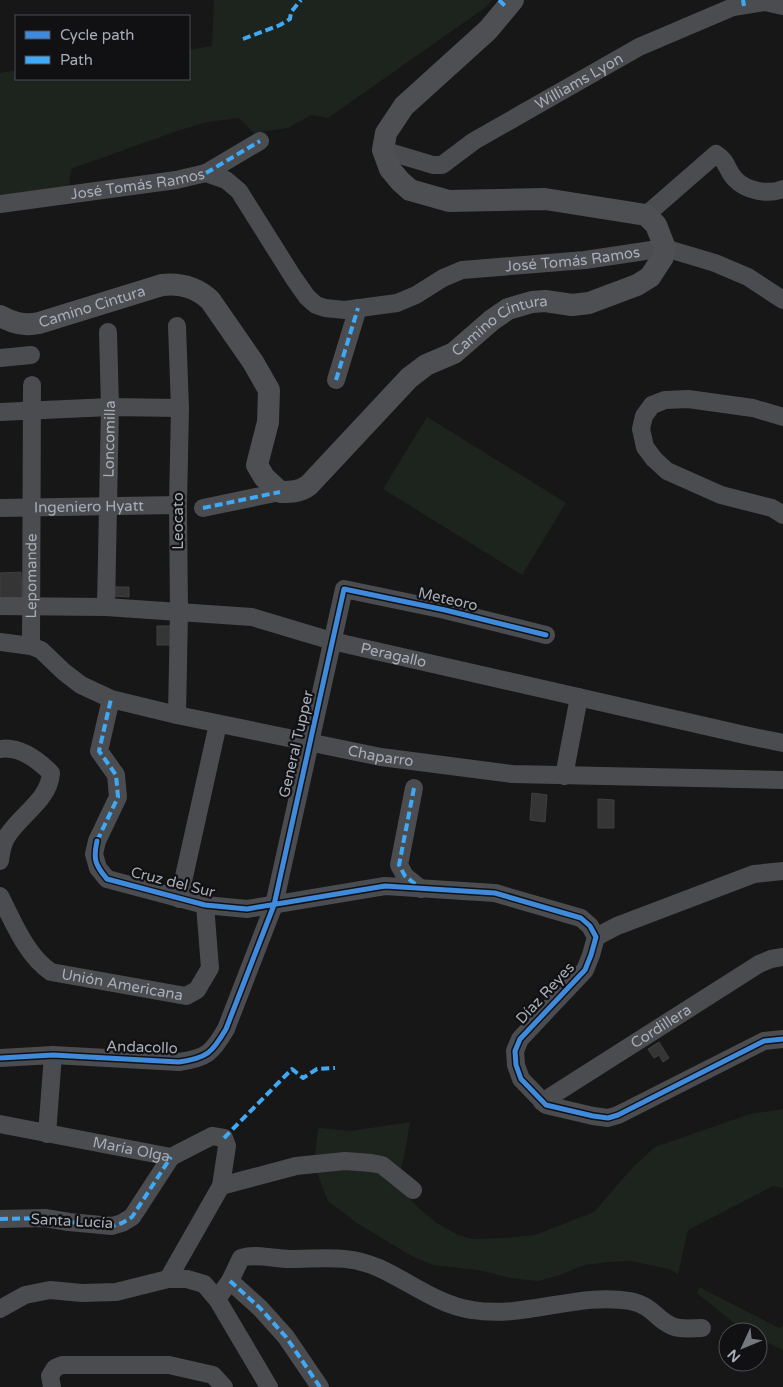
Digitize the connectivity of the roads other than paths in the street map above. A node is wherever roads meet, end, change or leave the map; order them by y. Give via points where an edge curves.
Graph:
1 (513, 0) edge
2 (744, 3) edge
3 (783, 6) edge
4 (260, 141) dead end
5 (383, 150) junction
6 (206, 173) junction
7 (783, 189) edge
8 (0, 204) edge
9 (646, 214) junction
10 (665, 248) junction
11 (783, 300) edge
12 (358, 308) junction
13 (0, 316) edge
14 (177, 326) dead end
15 (108, 332) dead end
16 (31, 355) dead end
17 (0, 358) edge
18 (336, 380) dead end
19 (32, 385) dead end
20 (110, 407) junction
21 (180, 408) junction
22 (32, 410) junction
23 (0, 412) edge
24 (783, 417) edge
25 (280, 492) junction
26 (107, 506) junction
27 (178, 506) junction
28 (31, 507) junction
29 (0, 508) edge
30 (203, 508) dead end
31 (783, 515) edge
32 (344, 589) joint
33 (0, 606) edge
34 (31, 606) junction
35 (106, 608) junction
36 (179, 612) junction
37 (546, 636) dead end
38 (332, 641) junction
39 (0, 642) edge
40 (31, 646) junction
41 (579, 697) junction
42 (111, 699) junction
43 (177, 716) junction
44 (218, 724) junction
45 (309, 742) junction
46 (783, 742) edge
47 (0, 749) edge
48 (564, 776) junction
49 (783, 780) edge
50 (414, 788) dead end
51 (0, 861) edge
52 (783, 871) edge
53 (421, 889) junction
54 (0, 896) edge
55 (179, 899) junction
56 (205, 905) junction
57 (274, 905) junction
58 (596, 936) junction
59 (783, 958) edge
60 (783, 1039) edge
61 (54, 1055) junction
62 (0, 1058) edge
63 (542, 1102) junction
64 (0, 1124) edge
65 (47, 1134) junction
66 (171, 1157) junction
67 (221, 1186) junction
68 (414, 1190) dead end
69 (0, 1219) edge
70 (168, 1279) junction
71 (230, 1280) junction
72 (217, 1298) junction
73 (0, 1308) edge
74 (702, 1328) dead end
75 (51, 1381) edge
76 (224, 1387) edge
77 (269, 1387) edge
78 (320, 1387) edge

1 - 5 main road via 488,30 404,106 386,133
2 - 3 street, Williams Lyon via 765,2
2 - 5 street, Williams Lyon via 639,47 474,141 442,165
4 - 6 street
5 - 9 main road via 390,169 410,190 449,201 544,199
6 - 8 street, José Tomás Ramos
6 - 12 street, José Tomás Ramos via 226,180 240,192 292,277 312,301 335,309
7 - 9 street via 769,192 745,186 734,178 726,161 716,154
9 - 10 main road via 656,224
10 - 11 street, José Tomás Ramos via 748,276
10 - 12 street, José Tomás Ramos via 585,260 462,270 404,301
10 - 25 main road, Camino Cintura via 650,277 637,285 581,305 532,302 499,314 454,353 426,365 410,378 309,485 295,492
12 - 18 street
13 - 25 main road, Camino Cintura via 21,324 39,323 162,285 186,285 204,294 269,390 268,422 257,465 264,478
14 - 21 street, Leocato
15 - 20 street, Loncomilla
16 - 17 street
19 - 22 street, Lepomande
20 - 21 street
20 - 22 street
20 - 26 street, Loncomilla
21 - 27 street, Leocato
22 - 23 street
22 - 28 street, Lepomande
24 - 31 street via 753,408 688,399 665,400 652,405 644,416 641,429 645,447 668,471 721,495 772,508
25 - 30 street
26 - 27 street, Ingeniero Hyatt
26 - 28 street, Ingeniero Hyatt
26 - 35 street, Loncomilla
27 - 36 street, Leocato
28 - 29 street, Ingeniero Hyatt
28 - 34 street, Lepomande
32 - 37 street, Meteoro
32 - 38 street, General Tupper
33 - 34 street, Peragallo
34 - 35 street, Peragallo
34 - 40 street, Lepomande
35 - 36 street, Peragallo
36 - 38 street, Peragallo via 252,617
36 - 43 street, Leocato
38 - 41 street, Peragallo
38 - 45 street, General Tupper
39 - 40 street, Chaparro
40 - 42 street, Chaparro via 82,685
41 - 46 street, Peragallo
41 - 48 street
42 - 43 street, Chaparro
42 - 55 street, Cruz del Sur via 99,751 116,775 118,798 97,841 94,854 98,868 108,878
43 - 44 street, Chaparro
44 - 45 street, Chaparro
44 - 55 street
45 - 48 street, Chaparro via 381,757 512,774
45 - 57 street, General Tupper
47 - 51 street via 22,752 42,764 50,773 50,783 6,838
48 - 49 street, Chaparro
50 - 53 street via 399,865 405,876
52 - 58 street via 754,874
53 - 57 street via 384,886
53 - 58 street via 495,893 581,918
54 - 56 street, Unión Americana via 32,955 51,972 186,996 197,990 210,968
55 - 56 street, Cruz del Sur
56 - 57 street, Cruz del Sur via 247,909
57 - 61 street, Andacollo via 226,1029 215,1047 199,1059 179,1062
58 - 63 street, Díaz Reyes via 584,970 520,1039 515,1052 521,1079
59 - 63 street, Cordillera via 759,964
60 - 63 street, Díaz Reyes via 764,1041 608,1118
61 - 62 street, Andacollo
61 - 65 street
64 - 65 street, María Olga
65 - 66 street, María Olga
66 - 67 street, María Olga via 212,1136 224,1138 227,1146
66 - 69 street, Santa Lucía via 132,1217 122,1223 112,1226 45,1218
67 - 68 street via 296,1166 345,1161 382,1165
67 - 70 street, María Olga
70 - 72 street via 204,1284
70 - 73 street via 116,1292 50,1290 25,1295
71 - 72 street
71 - 74 street via 241,1258 248,1256 342,1258 378,1268 441,1302 472,1310 510,1312 604,1299 647,1306 671,1326
71 - 78 street via 286,1337
72 - 77 street
75 - 76 street via 55,1368 62,1365 169,1365 213,1375

